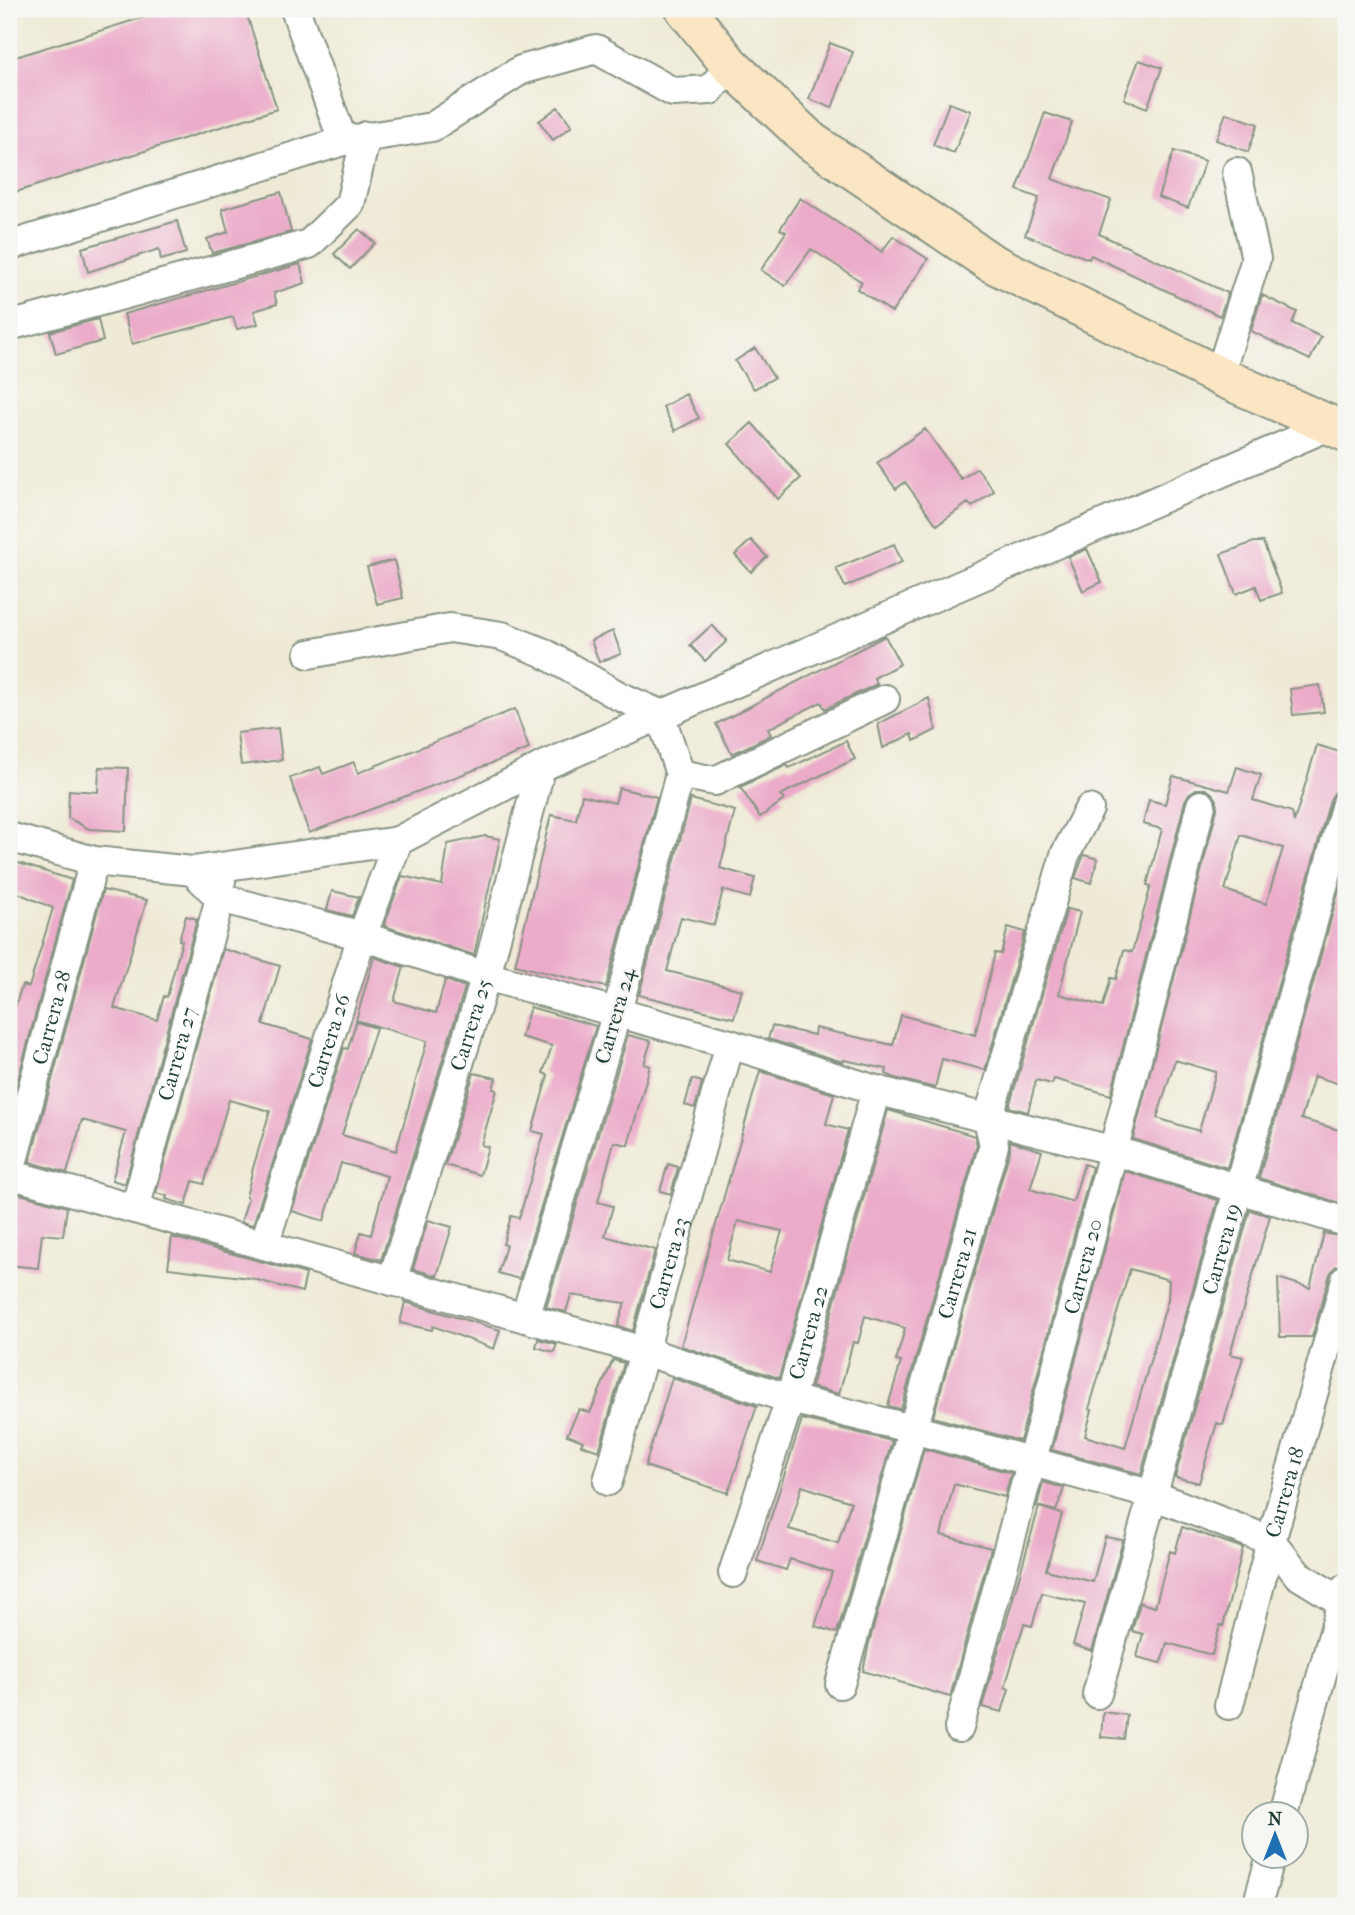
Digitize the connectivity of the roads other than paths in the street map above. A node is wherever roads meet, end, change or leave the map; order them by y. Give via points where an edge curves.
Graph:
1 (295, 9) edge
2 (685, 9) edge
3 (730, 65) junction
4 (354, 139) junction
5 (1237, 172) dead end
6 (9, 246) edge
7 (9, 326) edge
8 (1219, 376) junction
9 (1338, 429) edge
10 (309, 654) dead end
11 (885, 699) dead end
12 (660, 714) junction
13 (541, 767) junction
14 (681, 774) junction
15 (1346, 804) edge
16 (1201, 805) dead end
17 (1089, 808) dead end
18 (9, 837) edge
19 (398, 841) junction
20 (94, 861) junction
21 (228, 866) junction
22 (193, 871) junction
23 (220, 898) junction
24 (362, 936) junction
25 (486, 976) junction
26 (617, 1012) junction
27 (730, 1044) junction
28 (876, 1090) junction
29 (988, 1119) junction
30 (1115, 1151) junction
31 (9, 1174) edge
32 (1237, 1190) junction
33 (135, 1209) junction
34 (1346, 1222) edge
35 (264, 1245) junction
36 (1346, 1279) edge
37 (393, 1281) junction
38 (525, 1318) junction
39 (644, 1351) junction
40 (790, 1399) junction
41 (913, 1429) junction
42 (1033, 1462) junction
43 (608, 1481) dead end
44 (1153, 1495) junction
45 (1271, 1541) junction
46 (733, 1573) dead end
47 (1344, 1595) edge
48 (841, 1684) dead end
49 (1097, 1694) dead end
50 (1229, 1704) dead end
51 (958, 1728) dead end
52 (1287, 1800) edge
53 (1267, 1870) edge
54 (1257, 1906) edge

1 - 4 street
2 - 3 main road
3 - 4 street via 710,90 673,92 596,49 522,70 432,127
3 - 8 main road via 812,142 990,262
4 - 6 street
4 - 7 street via 350,204 309,244
5 - 8 street via 1256,259
8 - 9 main road
9 - 12 street
10 - 12 street via 450,628 502,635
11 - 14 street via 715,781
12 - 13 street
12 - 14 street
13 - 19 street
13 - 25 street, Carrera 25
14 - 26 street, Carrera 24
15 - 32 street, Carrera 19
16 - 30 street, Carrera 20
17 - 29 street, Carrera 21 via 1063,862
18 - 20 street
19 - 21 street
19 - 24 street, Carrera 26
20 - 22 street
20 - 31 street, Carrera 28
21 - 22 street
21 - 23 street, Carrera 27 via 219,887
22 - 23 street
23 - 24 street
23 - 33 street, Carrera 27
24 - 25 street
24 - 35 street, Carrera 26
25 - 26 street
25 - 37 street, Carrera 25
26 - 27 street
26 - 38 street, Carrera 24
27 - 28 street
27 - 39 street, Carrera 23
28 - 29 street
28 - 40 street, Carrera 22
29 - 30 street
29 - 41 street, Carrera 21 via 994,1145
30 - 32 street
30 - 42 street, Carrera 20
31 - 33 street
32 - 34 street
32 - 44 street, Carrera 19
33 - 35 street
35 - 37 street
36 - 45 street, Carrera 18
37 - 38 street
38 - 39 street
39 - 40 street
39 - 43 street, Carrera 23
40 - 41 street
40 - 46 street, Carrera 22
41 - 42 street
41 - 48 street, Carrera 21
42 - 44 street
42 - 51 street, Carrera 20
44 - 45 street
44 - 49 street, Carrera 19
45 - 47 street via 1298,1575
45 - 50 street, Carrera 18
47 - 52 street
53 - 54 street

